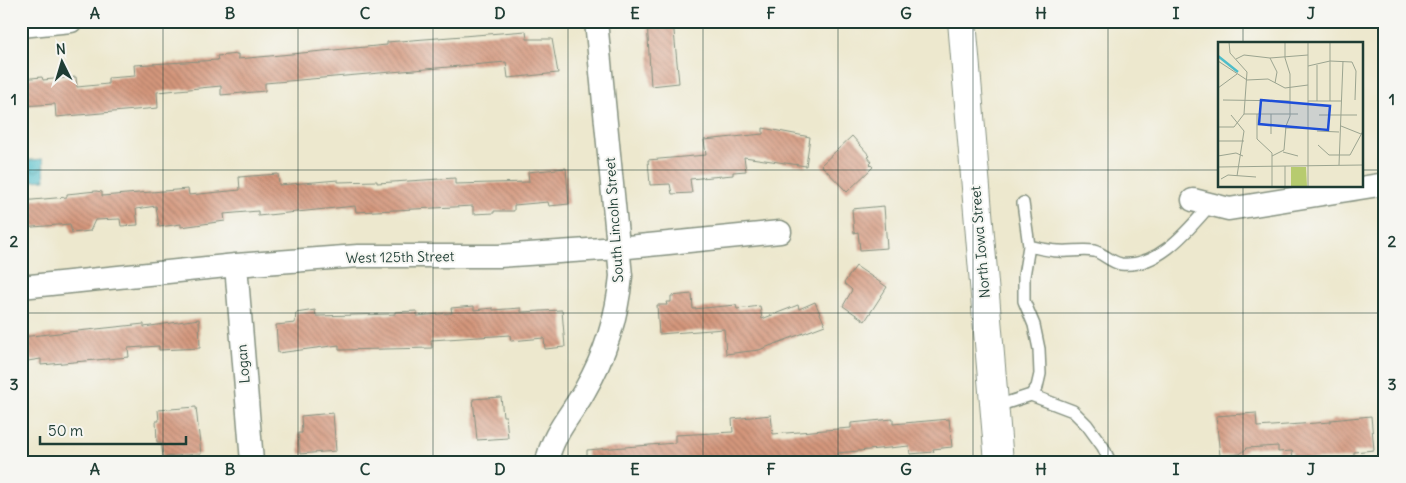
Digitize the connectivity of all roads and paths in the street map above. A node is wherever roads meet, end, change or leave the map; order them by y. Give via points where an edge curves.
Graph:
1 (71, 21) edge
2 (596, 21) edge
3 (962, 21) edge
4 (21, 26) edge
5 (1385, 184) edge
6 (1364, 187) edge
7 (1359, 188) edge
8 (1202, 202) joint
9 (1023, 203) dead end
10 (780, 232) dead end
11 (1029, 246) junction
12 (618, 248) junction
13 (236, 265) junction
14 (21, 287) edge
15 (1031, 395) junction
16 (994, 407) junction
17 (252, 462) edge
18 (547, 462) edge
19 (999, 462) edge
20 (1110, 462) edge

1 - 4 street
2 - 12 street, South Lincoln Street
3 - 16 street, North Iowa Street
5 - 6 street
7 - 8 street via 1229,208
8 - 11 lane via 1170,247 1144,260 1122,264 1083,249 1058,252
9 - 11 lane
10 - 12 street, West 125th Street
11 - 15 lane via 1024,301 1034,325 1040,374
12 - 13 street, West 125th Street via 499,256 358,256
12 - 18 street, South Lincoln Street via 621,276 610,337 584,393 558,433
13 - 14 street, West 125th Street
13 - 17 street, Logan
15 - 16 lane
15 - 20 lane via 1073,412 1104,447
16 - 19 street, North Iowa Street

